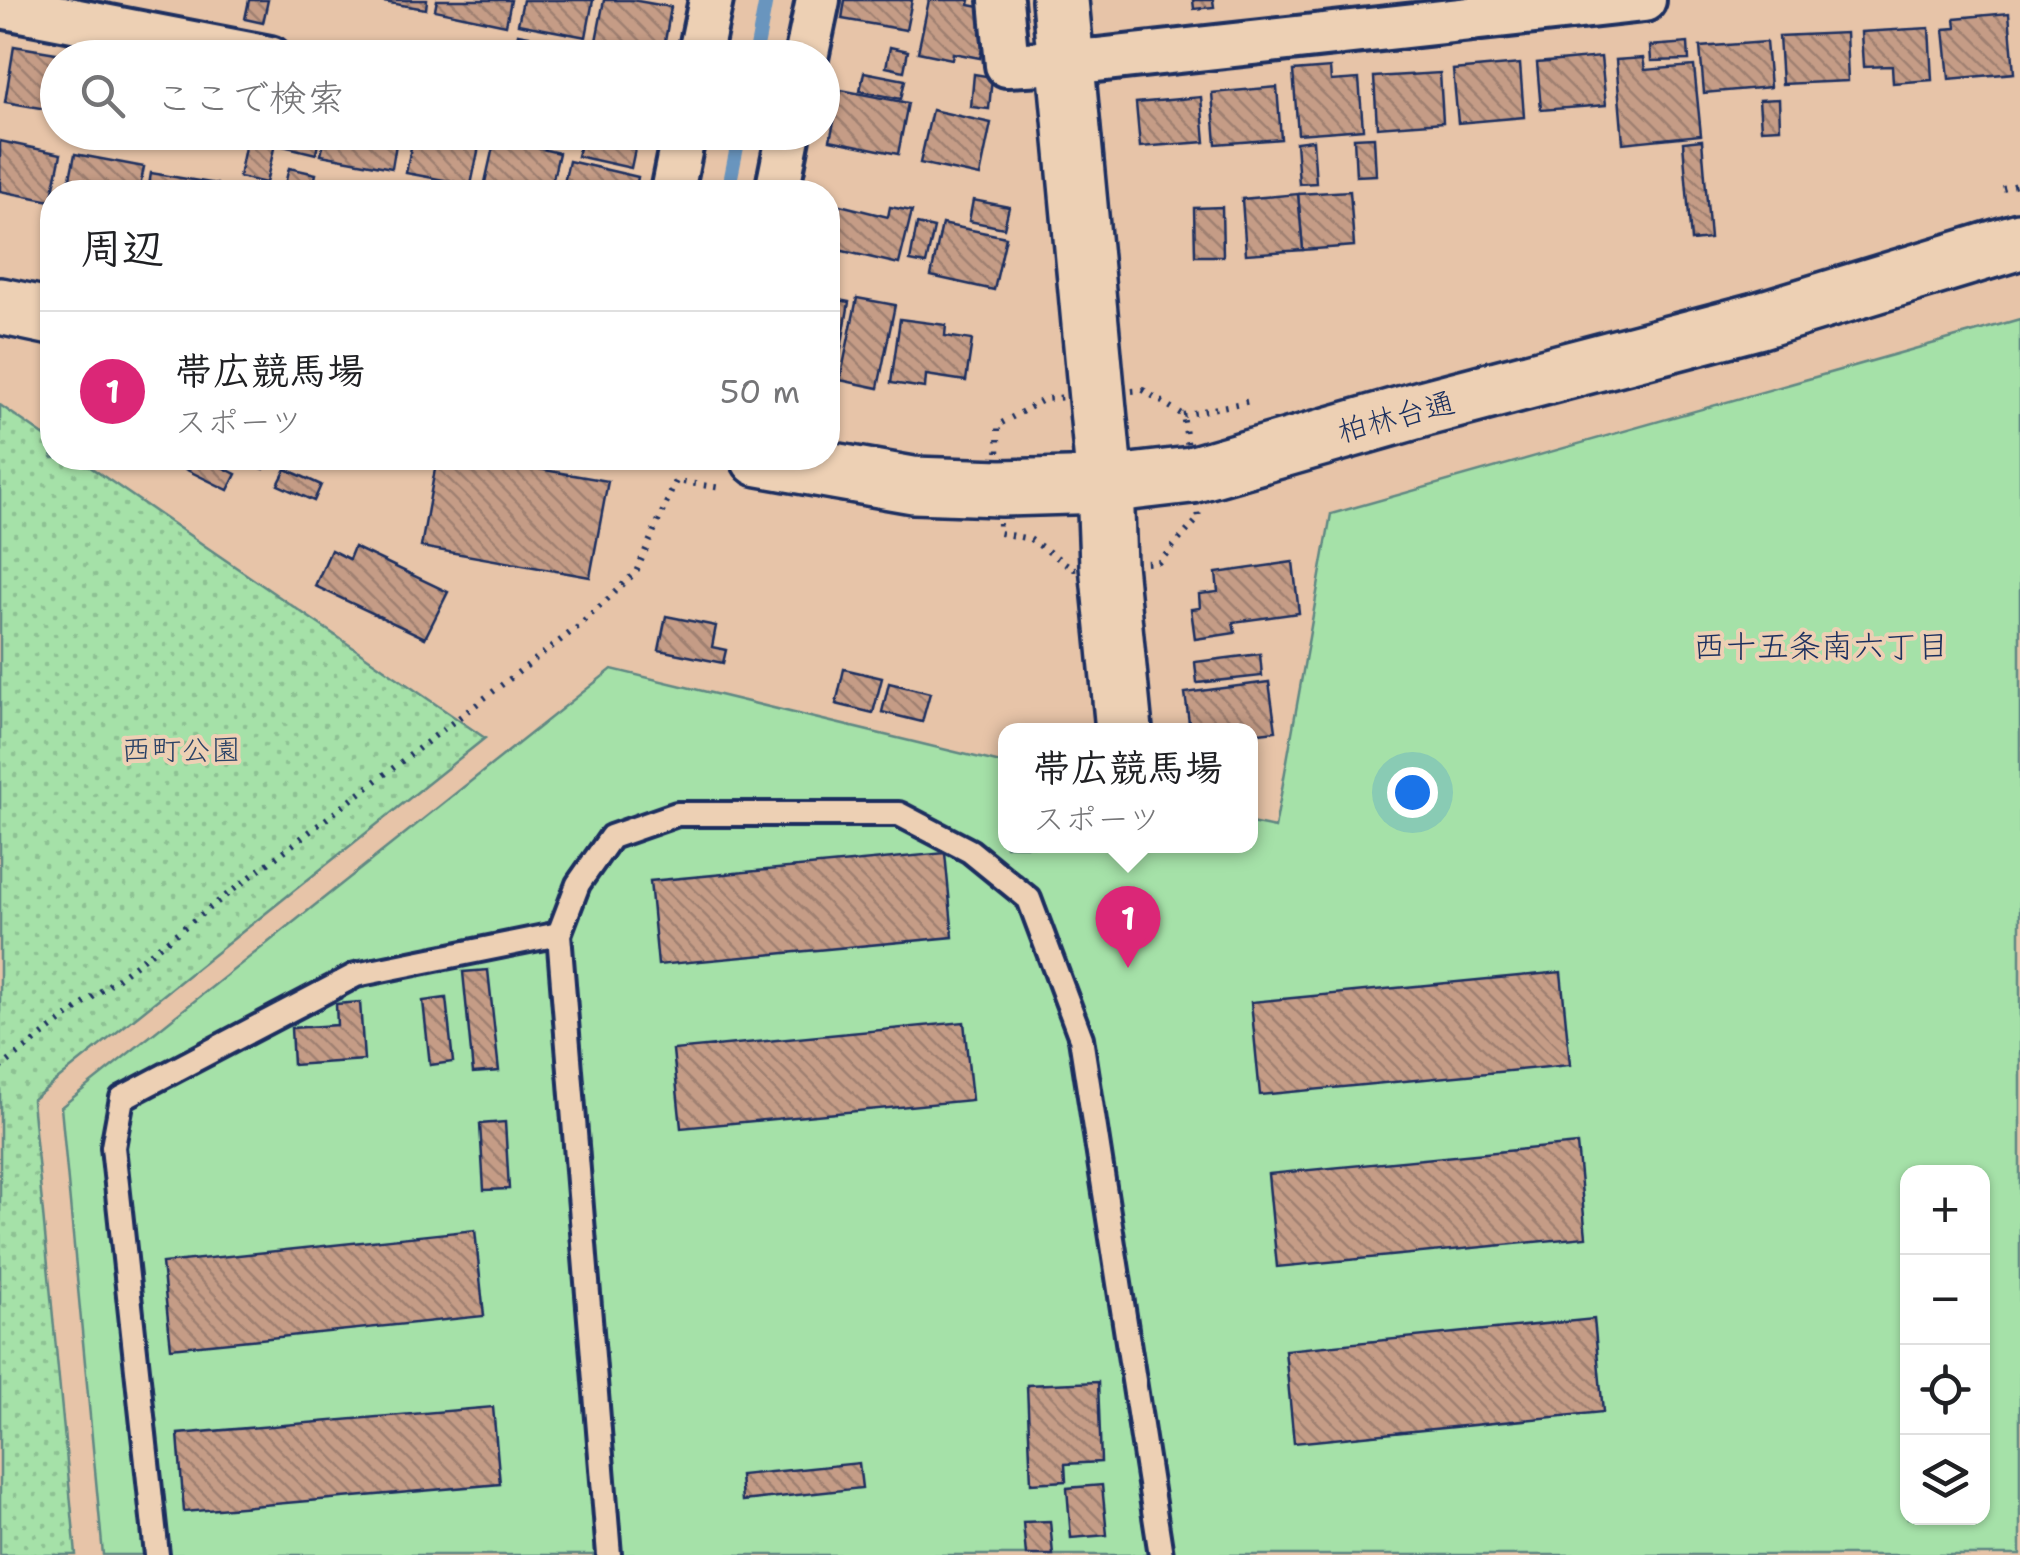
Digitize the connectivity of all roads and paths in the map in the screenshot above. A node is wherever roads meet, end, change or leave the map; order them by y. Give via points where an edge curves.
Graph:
1 (711, 0) edge
2 (818, 0) edge
3 (1000, 0) edge
4 (1060, 0) edge
5 (1644, 0) edge
6 (0, 6) edge
7 (177, 40) edge
8 (703, 40) edge
9 (810, 40) edge
10 (1066, 63) junction
11 (676, 150) edge
12 (786, 150) edge
13 (673, 180) edge
14 (779, 180) edge
15 (2020, 241) edge
16 (0, 306) edge
17 (40, 314) edge
18 (746, 474) edge
19 (1105, 485) junction
20 (980, 530) dead end
21 (999, 533) dead end
22 (1123, 723) edge
23 (559, 934) junction
24 (0, 1068) edge
25 (157, 1555) edge
26 (608, 1555) edge
27 (1161, 1555) edge

1 - 8 street
2 - 9 street
3 - 10 street via 1007,65
4 - 10 street
5 - 10 street
6 - 7 street
10 - 19 street
11 - 13 street
12 - 14 street
15 - 19 street, 柏林台通 via 1757,322 1191,475
16 - 17 street
18 - 19 street, 柏林台通 via 1000,488
18 - 24 path via 676,481 636,572 579,626
19 - 22 street
20 - 21 path
23 - 25 lane via 356,974 122,1098 113,1147
23 - 26 lane
23 - 27 lane via 578,884 610,837 677,814 899,814 970,850 1030,899 1081,1038

